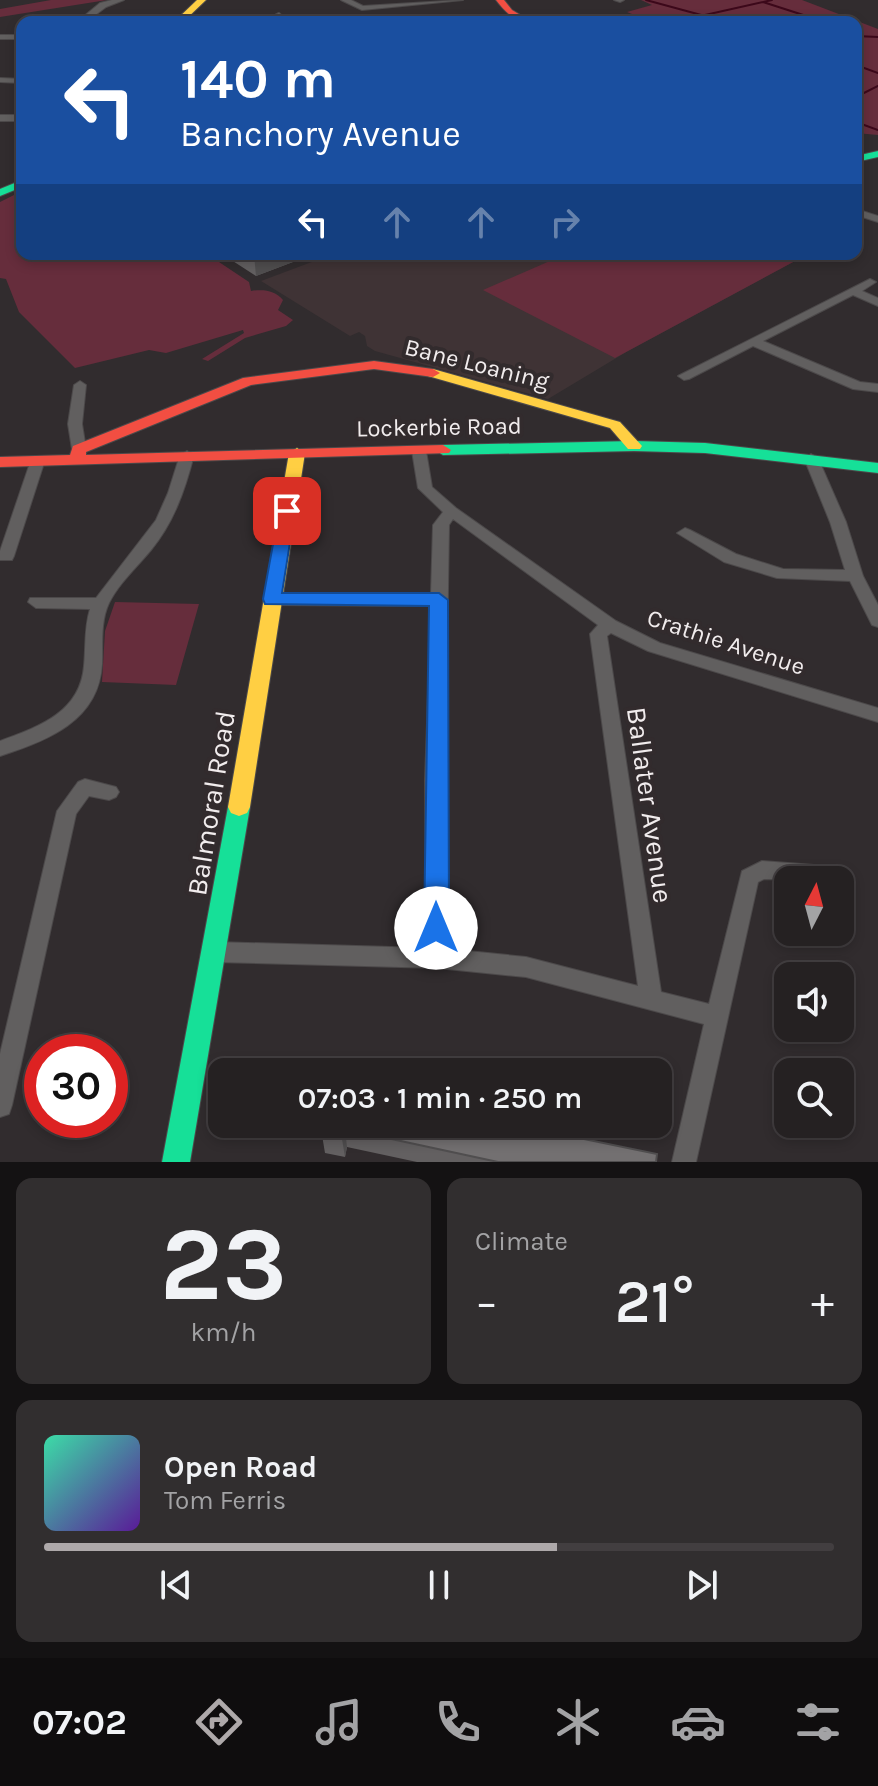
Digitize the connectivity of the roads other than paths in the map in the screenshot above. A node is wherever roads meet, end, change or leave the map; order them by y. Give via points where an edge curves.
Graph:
1 (120, 0) edge
2 (202, 0) edge
3 (345, 0) edge
4 (459, 0) edge
5 (500, 0) edge
6 (410, 5) junction
7 (86, 16) edge
8 (185, 16) edge
9 (424, 16) edge
10 (517, 16) edge
11 (870, 282) dead end
12 (853, 291) junction
13 (878, 302) edge
14 (753, 341) junction
15 (684, 376) dead end
16 (80, 385) dead end
17 (878, 388) edge
18 (634, 446) junction
19 (419, 451) junction
20 (78, 453) junction
21 (297, 453) junction
22 (187, 455) junction
23 (811, 458) junction
24 (38, 460) junction
25 (0, 462) edge
26 (878, 468) edge
27 (451, 511) junction
28 (685, 533) dead end
29 (6, 556) dead end
30 (855, 576) junction
31 (272, 599) junction
32 (439, 600) junction
33 (36, 602) dead end
34 (101, 604) junction
35 (878, 621) edge
36 (610, 625) junction
37 (878, 715) edge
38 (0, 749) edge
39 (109, 792) dead end
40 (774, 871) edge
41 (215, 952) junction
42 (437, 958) junction
43 (651, 998) junction
44 (717, 1017) junction
45 (0, 1105) edge
46 (176, 1162) edge
47 (684, 1162) edge

1 - 7 street
2 - 8 street
3 - 6 street via 358,11
4 - 6 street
5 - 10 street
6 - 9 street
11 - 12 street
12 - 13 street
12 - 14 street
14 - 15 street
14 - 17 street via 858,386
16 - 20 street
18 - 19 street, Lockerbie Road
18 - 20 street, Bane Loaning via 615,425 447,377 374,365 248,381
18 - 23 street, Lockerbie Road
19 - 21 street, Lockerbie Road
19 - 27 street, Crathie Avenue via 425,488
20 - 22 street, Lockerbie Road
20 - 24 street, Lockerbie Road
21 - 22 street, Lockerbie Road
21 - 31 street, Balmoral Road
22 - 34 street via 175,499 158,530
23 - 26 street, Lockerbie Road
23 - 30 street
24 - 25 street, Lockerbie Road
24 - 29 street
27 - 32 street via 441,525
27 - 36 street, Crathie Avenue
28 - 30 street via 730,558 783,574
30 - 35 street
31 - 32 street
31 - 41 street, Balmoral Road
32 - 42 street
33 - 34 street
34 - 38 street via 83,700 43,732
36 - 37 street, Crathie Avenue via 654,647
36 - 43 street, Ballater Avenue via 598,634
39 - 45 street via 85,787 67,811
40 - 44 street via 749,877
41 - 42 street
41 - 46 street, Balmoral Road
42 - 43 street via 526,967
43 - 44 street
44 - 47 street

